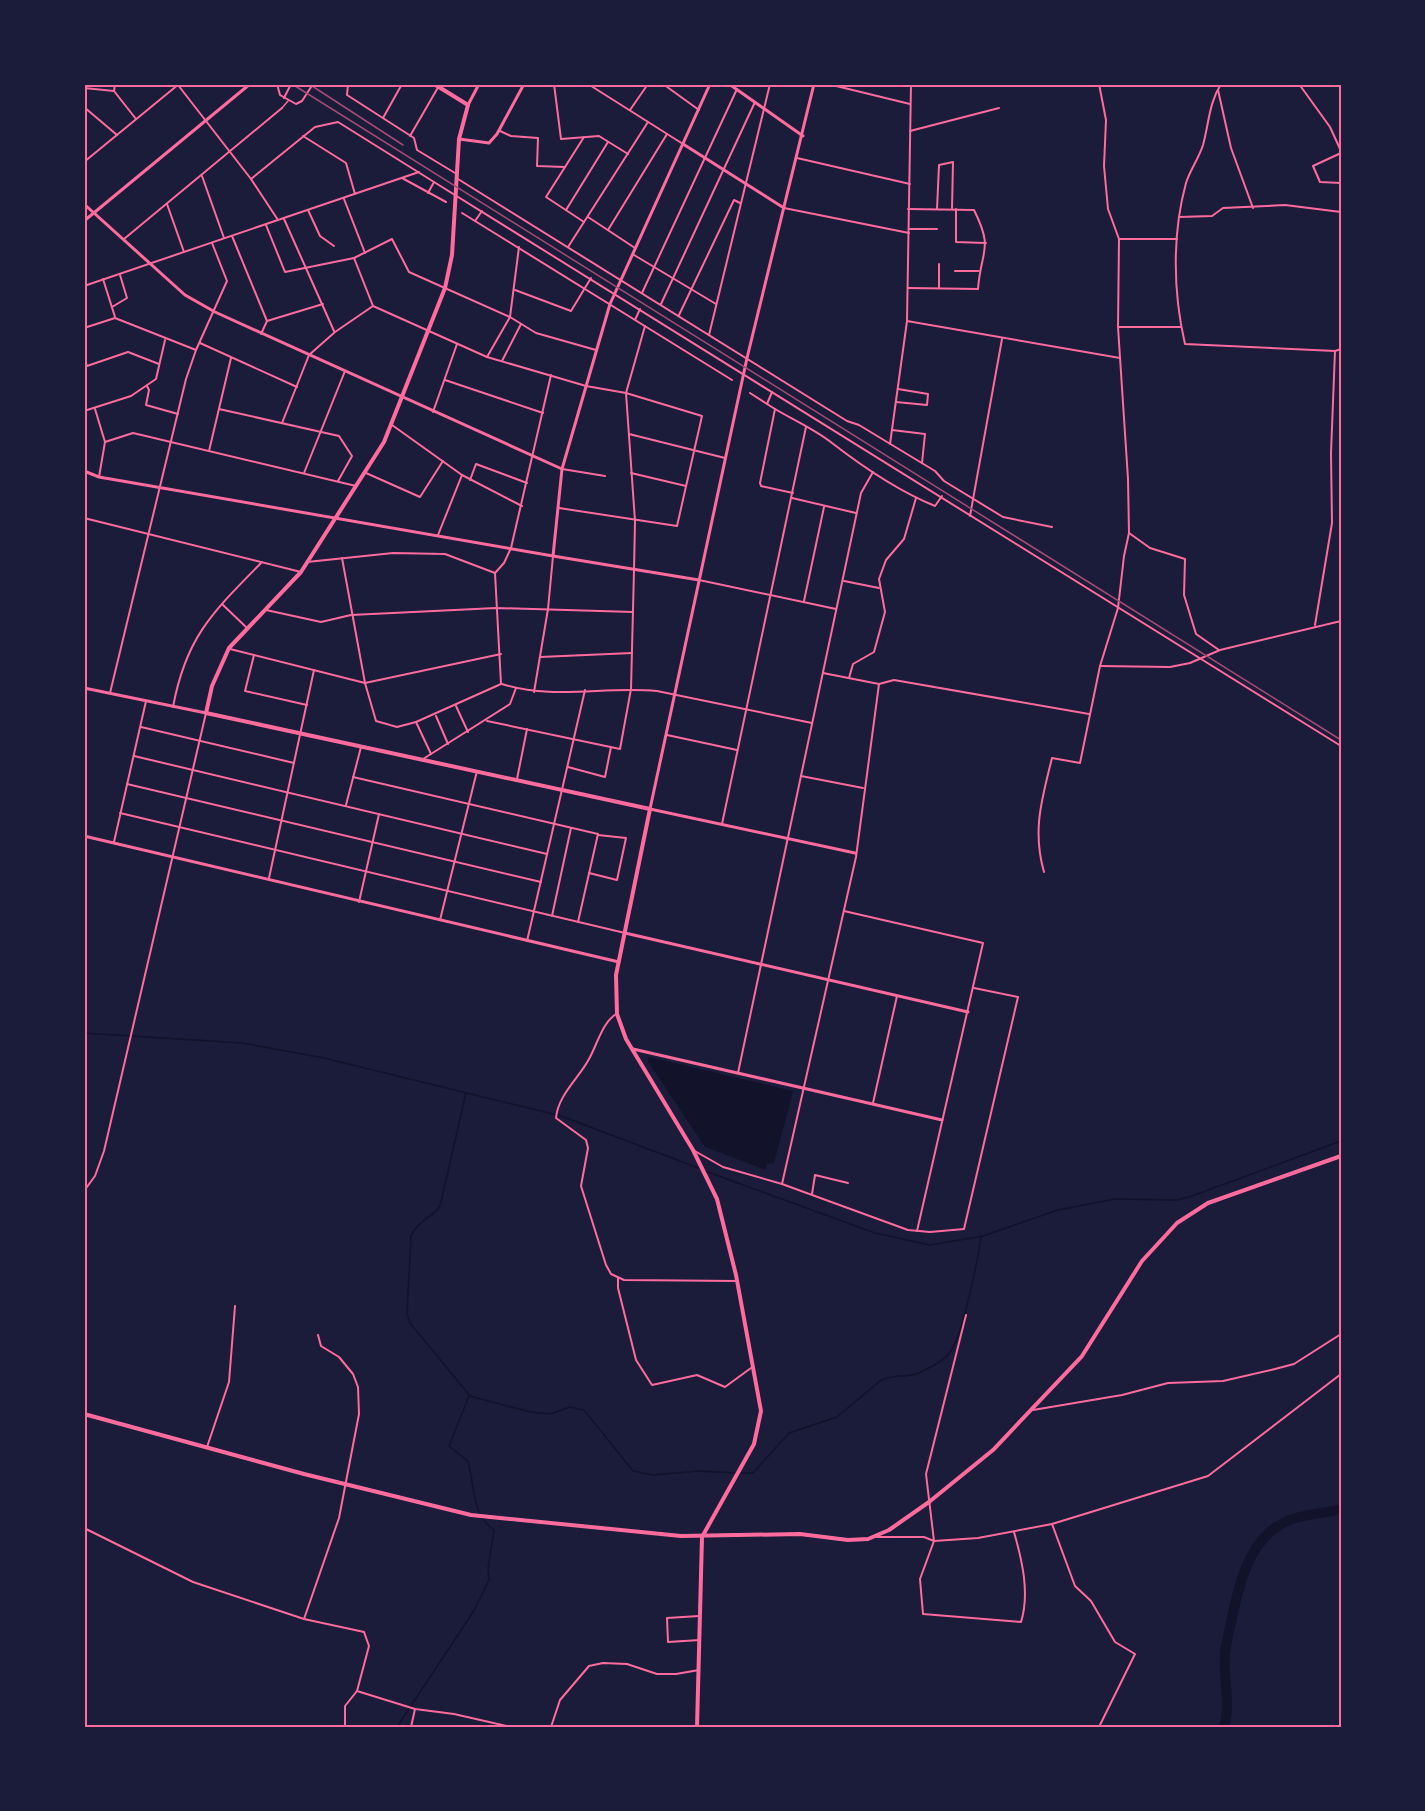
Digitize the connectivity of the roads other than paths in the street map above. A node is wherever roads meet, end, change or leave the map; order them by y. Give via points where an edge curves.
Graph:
1 (115, 84) edge
2 (249, 84) edge
3 (277, 84) edge
4 (291, 84) edge
5 (312, 84) edge
6 (348, 84) edge
7 (402, 84) edge
8 (479, 84) edge
9 (524, 84) edge
10 (554, 84) edge
11 (588, 84) edge
12 (648, 84) edge
13 (663, 84) edge
14 (711, 84) edge
15 (729, 84) edge
16 (770, 84) edge
17 (814, 84) edge
18 (828, 84) edge
19 (911, 84) edge
20 (1099, 84) edge
21 (1221, 84) edge
22 (1299, 84) edge
23 (178, 85) edge
24 (438, 85) edge
25 (84, 88) edge
26 (737, 89) junction
27 (1218, 89) junction
28 (114, 91) junction
29 (284, 98) junction
30 (288, 100) junction
31 (755, 102) junction
32 (910, 104) junction
33 (468, 105) junction
34 (84, 107) edge
35 (282, 108) joint
36 (999, 108) dead end
37 (764, 109) junction
38 (630, 110) junction
39 (699, 110) junction
40 (383, 118) junction
41 (136, 119) junction
42 (205, 122) junction
43 (648, 122) junction
44 (499, 131) junction
45 (910, 131) junction
46 (667, 134) junction
47 (117, 135) junction
48 (303, 135) junction
49 (410, 135) junction
50 (803, 136) junction
51 (584, 137) junction
52 (459, 139) junction
53 (608, 142) junction
54 (683, 144) junction
55 (229, 152) junction
56 (1341, 152) edge
57 (628, 154) junction
58 (84, 155) edge
59 (796, 158) junction
60 (88, 159) junction
61 (705, 159) junction
62 (84, 162) edge
63 (565, 167) junction
64 (723, 170) junction
65 (419, 172) junction
66 (202, 175) junction
67 (455, 175) junction
68 (402, 178) junction
69 (250, 179) junction
70 (434, 182) junction
71 (1341, 183) edge
72 (745, 184) junction
73 (909, 184) junction
74 (428, 193) junction
75 (355, 194) junction
76 (454, 194) junction
77 (344, 198) junction
78 (446, 202) dead end
79 (740, 203) junction
80 (84, 204) edge
81 (167, 204) junction
82 (784, 208) junction
83 (908, 208) junction
84 (1253, 208) junction
85 (937, 209) junction
86 (954, 209) junction
87 (308, 210) junction
88 (566, 210) junction
89 (482, 211) junction
90 (94, 212) junction
91 (1341, 212) edge
92 (462, 213) dead end
93 (588, 217) junction
94 (1179, 217) junction
95 (284, 219) junction
96 (84, 220) edge
97 (278, 220) junction
98 (475, 221) junction
99 (585, 222) junction
100 (266, 225) junction
101 (937, 229) dead end
102 (608, 230) junction
103 (909, 231) junction
104 (232, 236) junction
105 (224, 238) junction
106 (124, 239) junction
107 (1119, 239) junction
108 (1177, 239) junction
109 (212, 243) junction
110 (986, 243) junction
111 (334, 246) dead end
112 (519, 247) junction
113 (568, 247) junction
114 (635, 249) junction
115 (184, 252) junction
116 (365, 253) junction
117 (632, 255) junction
118 (354, 258) junction
119 (149, 264) junction
120 (939, 264) dead end
121 (654, 267) junction
122 (308, 268) junction
123 (955, 271) dead end
124 (980, 271) junction
125 (120, 274) junction
126 (591, 278) junction
127 (103, 279) junction
128 (673, 279) junction
129 (621, 280) junction
130 (84, 286) edge
131 (445, 288) junction
132 (908, 288) junction
133 (939, 288) junction
134 (586, 289) junction
135 (515, 290) junction
136 (692, 290) junction
137 (615, 293) junction
138 (642, 293) junction
139 (323, 304) junction
140 (610, 304) junction
141 (717, 304) junction
142 (660, 305) junction
143 (373, 306) junction
144 (112, 307) junction
145 (640, 309) junction
146 (214, 312) junction
147 (678, 316) junction
148 (510, 317) junction
149 (115, 318) junction
150 (634, 320) junction
151 (267, 321) junction
152 (907, 321) junction
153 (521, 324) junction
154 (645, 326) junction
155 (1118, 327) junction
156 (1181, 327) junction
157 (84, 328) edge
158 (430, 331) junction
159 (335, 332) junction
160 (261, 334) junction
161 (709, 335) junction
162 (1002, 338) junction
163 (165, 340) junction
164 (200, 343) junction
165 (458, 344) junction
166 (1341, 349) edge
167 (196, 350) junction
168 (596, 350) junction
169 (1335, 351) junction
170 (309, 355) junction
171 (84, 357) edge
172 (487, 357) junction
173 (231, 358) junction
174 (747, 358) junction
175 (1120, 358) junction
176 (502, 362) junction
177 (159, 364) junction
178 (85, 366) edge
179 (345, 371) junction
180 (551, 375) junction
181 (743, 375) junction
182 (445, 380) junction
183 (732, 380) dead end
184 (147, 386) junction
185 (586, 386) junction
186 (297, 387) junction
187 (898, 389) junction
188 (772, 392) junction
189 (626, 393) junction
190 (750, 393) dead end
191 (403, 398) junction
192 (896, 402) junction
193 (767, 404) junction
194 (95, 408) junction
195 (775, 409) junction
196 (219, 410) junction
197 (84, 411) edge
198 (433, 412) junction
199 (543, 413) junction
200 (178, 414) junction
201 (282, 423) junction
202 (392, 424) junction
203 (806, 427) junction
204 (892, 430) junction
205 (320, 431) junction
206 (628, 434) junction
207 (105, 442) junction
208 (172, 442) junction
209 (890, 444) junction
210 (694, 450) junction
211 (209, 451) junction
212 (534, 457) junction
213 (725, 458) junction
214 (442, 461) junction
215 (922, 463) junction
216 (562, 469) junction
217 (84, 471) edge
218 (873, 472) junction
219 (304, 473) junction
220 (366, 473) junction
221 (630, 473) junction
222 (462, 475) junction
223 (604, 476) dead end
224 (99, 477) junction
225 (470, 480) junction
226 (338, 481) junction
227 (527, 483) junction
228 (160, 486) junction
229 (357, 486) junction
230 (686, 486) junction
231 (793, 493) junction
232 (942, 496) junction
233 (792, 498) junction
234 (916, 498) junction
235 (974, 498) junction
236 (522, 506) junction
237 (824, 507) junction
238 (559, 508) junction
239 (856, 513) junction
240 (970, 516) junction
241 (337, 517) junction
242 (84, 518) edge
243 (635, 521) junction
244 (1052, 527) dead end
245 (1129, 533) junction
246 (149, 534) junction
247 (438, 535) junction
248 (511, 548) junction
249 (553, 556) junction
250 (342, 558) junction
251 (263, 562) junction
252 (307, 562) junction
253 (634, 570) junction
254 (301, 572) junction
255 (495, 573) junction
256 (699, 580) junction
257 (843, 581) junction
258 (879, 588) junction
259 (771, 595) junction
260 (804, 602) junction
261 (222, 604) junction
262 (495, 608) junction
263 (1118, 608) junction
264 (264, 609) junction
265 (548, 609) junction
266 (837, 609) junction
267 (633, 612) junction
268 (351, 615) junction
269 (1341, 621) edge
270 (1315, 625) junction
271 (247, 628) junction
272 (229, 648) junction
273 (1220, 650) junction
274 (632, 653) junction
275 (501, 654) junction
276 (254, 655) junction
277 (540, 657) junction
278 (1200, 658) junction
279 (1100, 666) junction
280 (314, 670) junction
281 (823, 673) junction
282 (849, 678) junction
283 (365, 683) junction
284 (501, 684) junction
285 (879, 684) junction
286 (84, 688) edge
287 (516, 688) junction
288 (631, 688) junction
289 (585, 690) junction
290 (110, 693) junction
291 (534, 693) junction
292 (676, 694) junction
293 (146, 701) junction
294 (307, 705) junction
295 (172, 706) junction
296 (456, 706) junction
297 (746, 710) junction
298 (206, 713) junction
299 (1090, 714) junction
300 (435, 715) junction
301 (487, 721) junction
302 (416, 722) junction
303 (812, 723) junction
304 (141, 727) junction
305 (527, 729) junction
306 (468, 732) junction
307 (301, 733) junction
308 (667, 735) junction
309 (574, 739) junction
310 (199, 741) junction
311 (448, 744) junction
312 (1341, 746) edge
313 (361, 747) junction
314 (610, 747) junction
315 (738, 750) junction
316 (431, 754) junction
317 (134, 756) junction
318 (422, 759) junction
319 (294, 764) junction
320 (567, 767) junction
321 (192, 770) junction
322 (477, 771) junction
323 (801, 776) junction
324 (353, 777) junction
325 (517, 780) junction
326 (127, 784) junction
327 (863, 788) junction
328 (562, 790) junction
329 (288, 793) junction
330 (185, 798) junction
331 (469, 805) junction
332 (345, 806) junction
333 (650, 809) junction
334 (120, 813) junction
335 (379, 814) junction
336 (281, 820) junction
337 (554, 824) junction
338 (722, 824) junction
339 (178, 827) junction
340 (571, 828) junction
341 (462, 834) junction
342 (598, 834) junction
343 (84, 836) edge
344 (788, 839) junction
345 (373, 842) junction
346 (113, 844) junction
347 (275, 850) junction
348 (855, 853) junction
349 (547, 854) junction
350 (171, 858) junction
351 (455, 861) junction
352 (366, 872) junction
353 (1044, 872) dead end
354 (589, 873) junction
355 (268, 880) junction
356 (541, 882) junction
357 (448, 891) junction
358 (359, 902) junction
359 (844, 910) junction
360 (534, 911) junction
361 (552, 916) junction
362 (440, 921) junction
363 (578, 922) junction
364 (625, 933) junction
365 (527, 941) junction
366 (618, 962) junction
367 (761, 964) junction
368 (828, 980) junction
369 (974, 988) junction
370 (897, 996) junction
371 (968, 1012) junction
372 (617, 1014) junction
373 (631, 1048) junction
374 (738, 1073) junction
375 (804, 1087) junction
376 (873, 1103) junction
377 (942, 1120) junction
378 (693, 1150) junction
379 (1341, 1156) edge
380 (848, 1183) dead end
381 (782, 1184) junction
382 (84, 1191) edge
383 (812, 1194) junction
384 (917, 1232) junction
385 (618, 1278) junction
386 (737, 1281) junction
387 (235, 1305) dead end
388 (966, 1315) dead end
389 (1341, 1334) edge
390 (318, 1335) dead end
391 (754, 1367) junction
392 (1341, 1374) edge
393 (1030, 1411) junction
394 (84, 1414) edge
395 (207, 1447) junction
396 (347, 1485) junction
397 (929, 1502) junction
398 (1052, 1524) junction
399 (84, 1528) edge
400 (1014, 1532) junction
401 (702, 1537) junction
402 (875, 1537) junction
403 (934, 1541) junction
404 (700, 1616) junction
405 (304, 1619) junction
406 (700, 1640) junction
407 (699, 1670) junction
408 (357, 1691) junction
409 (415, 1709) junction
410 (503, 1726) edge
411 (345, 1727) edge
412 (411, 1727) edge
413 (511, 1727) edge
414 (551, 1727) edge
415 (697, 1727) edge
416 (1099, 1727) edge

1 - 28 street
2 - 42 street
3 - 29 street via 276,89
4 - 29 street
5 - 30 street via 302,101 296,104
6 - 40 street via 347,95
7 - 40 street
8 - 33 street
9 - 44 street
10 - 51 street via 561,139
11 - 38 street
12 - 38 street
13 - 39 street
14 - 39 street
15 - 26 street
16 - 37 street
17 - 50 street
18 - 32 street
19 - 32 street
20 - 107 street via 1106,120 1104,166 1108,209
21 - 27 street
22 - 56 street via 1330,127
23 - 41 street
23 - 42 street
24 - 33 main road
24 - 49 street
25 - 28 street
26 - 31 street
26 - 61 street
27 - 84 street via 1231,148
27 - 94 street via 1212,97 1203,146 1187,181
28 - 41 street
29 - 30 street
30 - 35 street
31 - 37 street
31 - 64 street
32 - 45 street
33 - 52 main road
34 - 47 street
35 - 55 street
36 - 45 street
37 - 50 street
37 - 72 street
38 - 43 street
39 - 54 street
40 - 49 street
41 - 47 street
42 - 55 street
42 - 90 street
43 - 46 street
43 - 57 street
44 - 52 street via 489,143
44 - 63 street via 538,138 537,166
45 - 73 street
46 - 54 street
46 - 102 street
47 - 60 street
48 - 65 street via 315,127 338,122
48 - 69 street
48 - 75 street via 346,163
49 - 67 street via 417,150
50 - 59 street
51 - 53 street via 599,136
51 - 63 street
52 - 67 main road
53 - 57 street
53 - 88 street
54 - 61 street
54 - 114 street
55 - 66 street
55 - 69 street
56 - 71 street via 1313,166 1320,182
57 - 93 street
58 - 60 street
59 - 73 street
59 - 82 street
60 - 62 street
61 - 64 street
61 - 121 street
63 - 88 street via 546,197
64 - 72 street
64 - 128 street
65 - 68 street
65 - 70 street
66 - 81 street
66 - 105 street
67 - 76 main road
67 - 113 street
68 - 74 street
68 - 75 street
69 - 97 street
70 - 74 street
70 - 76 street
72 - 79 street
72 - 82 street
73 - 83 street
74 - 78 street
75 - 77 street
76 - 89 street
76 - 131 main road via 452,255
77 - 87 street
77 - 116 street
79 - 136 street via 734,200
79 - 141 street
80 - 90 street
81 - 106 street
81 - 115 street
82 - 103 street
82 - 174 street
83 - 85 street
83 - 103 street
84 - 91 street via 1285,205
84 - 94 street via 1223,208 1212,216
85 - 86 street
85 - 86 street via 939,165 953,162
86 - 110 street via 974,210 986,233
86 - 110 street via 956,242
87 - 95 street
87 - 111 street via 321,236
88 - 99 street
89 - 98 street
89 - 126 street
90 - 96 street
90 - 106 street
92 - 98 street
93 - 99 street
93 - 102 street
94 - 108 street
95 - 97 street
95 - 122 street
97 - 100 street
98 - 112 street
99 - 113 street
100 - 104 street
100 - 122 street via 285,272
101 - 103 street
102 - 114 street
103 - 132 street
104 - 105 street
104 - 151 street
105 - 109 street
106 - 119 street
107 - 108 street
107 - 155 street
108 - 156 street
109 - 115 street
109 - 146 street via 227,281
110 - 124 street
112 - 134 street
112 - 135 street
113 - 129 street
114 - 117 street
115 - 119 street
116 - 118 street
116 - 131 street via 392,239 409,272
117 - 121 street
117 - 129 street
118 - 122 street
118 - 143 street
119 - 125 street
119 - 146 street via 184,295
120 - 133 street
121 - 128 street
121 - 138 street
122 - 139 street
123 - 124 street
124 - 133 street via 978,289
125 - 127 street
125 - 144 street via 127,298
126 - 134 street
126 - 137 street
127 - 130 street
127 - 144 street
128 - 136 street
128 - 142 street
129 - 137 street
129 - 138 street
131 - 148 street
131 - 158 main road
132 - 133 street
132 - 152 street
134 - 135 street via 571,311
134 - 140 street
135 - 148 street
136 - 141 street
136 - 147 street
137 - 140 street
137 - 145 street
138 - 142 street
139 - 151 street
139 - 159 street
140 - 150 street
140 - 168 street
141 - 161 street
142 - 147 street
143 - 158 street
143 - 159 street
144 - 149 street
145 - 150 street
145 - 181 street
146 - 160 street
146 - 164 street
147 - 161 street
148 - 153 street
148 - 172 street
149 - 157 street
149 - 163 street
150 - 154 street
151 - 160 street
152 - 162 street
152 - 187 street
153 - 168 street via 536,333
153 - 176 street
154 - 183 street
154 - 189 street
155 - 156 street
155 - 175 street
156 - 169 street via 1187,345
158 - 165 street
158 - 191 main road
159 - 170 street
160 - 170 street
161 - 174 street
162 - 175 street
162 - 235 street
163 - 167 street
163 - 177 street
164 - 167 street
164 - 173 street
165 - 172 street
165 - 182 street
166 - 169 street
167 - 200 street
168 - 185 street
169 - 270 street via 1332,524
170 - 179 street
170 - 186 street
171 - 178 street
172 - 176 street
173 - 186 street
173 - 196 street
174 - 181 street
174 - 209 street
175 - 245 street
176 - 180 street
177 - 178 street via 128,352
177 - 184 street via 156,379
179 - 191 street
179 - 205 street
180 - 185 street
180 - 199 street
181 - 188 street
181 - 213 street
182 - 198 street
182 - 199 street
184 - 194 street
184 - 200 street via 146,405
185 - 189 street
185 - 216 street
186 - 201 street
187 - 192 street
187 - 192 street via 928,394 927,405
188 - 193 street
188 - 232 street
189 - 206 street
189 - 210 street via 702,416
190 - 193 street
191 - 198 street
191 - 202 main road
192 - 204 street
193 - 195 street
194 - 197 street
194 - 207 street
195 - 203 street
195 - 231 street via 760,483
196 - 201 street
196 - 211 street
198 - 212 street
199 - 212 street
200 - 208 street
201 - 205 street
202 - 214 street
202 - 220 main road
203 - 218 street
203 - 231 street
204 - 209 street
204 - 215 street via 925,434
205 - 219 street
205 - 226 street via 339,436 352,456
206 - 210 street
206 - 221 street
207 - 208 street via 133,433
207 - 224 street
208 - 211 street
208 - 228 street
209 - 215 street
210 - 213 street
210 - 230 street
211 - 219 street
212 - 216 street
212 - 227 street
213 - 256 street
214 - 220 street via 420,497
214 - 222 street
215 - 235 street
216 - 223 street
216 - 238 street
217 - 224 street
218 - 234 street
218 - 239 street via 861,493
219 - 226 street
220 - 229 main road
221 - 230 street
221 - 243 street
222 - 225 street
222 - 247 street
224 - 228 street
225 - 227 street via 476,464
225 - 236 street
226 - 229 street
227 - 236 street
228 - 241 street
228 - 246 street
229 - 241 main road
230 - 243 street via 677,526
231 - 233 street
232 - 234 street via 935,506
232 - 240 street
233 - 237 street
233 - 259 street
234 - 258 street via 904,539 886,560
235 - 240 street
235 - 244 street via 1003,517
236 - 248 street
237 - 239 street
237 - 260 street
238 - 243 street
238 - 249 street
239 - 257 street
240 - 263 street
241 - 247 street
241 - 252 main road
242 - 246 street
243 - 253 street
245 - 263 street
245 - 273 street via 1150,548 1185,559 1184,595 1196,634
246 - 251 street
246 - 290 street
247 - 248 street
248 - 249 street
248 - 255 street
249 - 253 street
249 - 265 street
250 - 252 street
250 - 255 street via 393,553 445,554
250 - 268 street
251 - 254 street
251 - 261 street
252 - 254 main road
253 - 256 street
253 - 267 street
254 - 264 main road
255 - 262 street
256 - 259 street
256 - 292 street
257 - 258 street
257 - 266 street
258 - 282 street via 885,612 880,634 874,652 853,664
259 - 260 street
259 - 297 street
260 - 266 street
261 - 271 street
261 - 295 street via 190,648
262 - 265 street
262 - 268 street
262 - 275 street
263 - 278 street
263 - 279 street
264 - 268 street via 321,622
264 - 271 main road
265 - 267 street
265 - 277 street
266 - 281 street
267 - 274 street
268 - 283 street
269 - 270 street
270 - 273 street
271 - 272 main road
272 - 276 street
272 - 298 main road via 212,686
273 - 278 street
274 - 277 street
274 - 288 street
275 - 283 street
275 - 284 street
276 - 280 street
276 - 294 street via 245,692
277 - 291 street
278 - 279 street via 1170,667
278 - 312 street
279 - 299 street
280 - 283 street
280 - 294 street
281 - 282 street
281 - 303 street
282 - 285 street
283 - 302 street via 376,722 397,727
284 - 287 street
284 - 296 street
285 - 299 street via 894,680
285 - 327 street
286 - 290 street
287 - 291 street
287 - 301 street via 510,704
288 - 289 street
288 - 292 street
288 - 314 street via 620,749
289 - 291 street
289 - 309 street
290 - 293 street
292 - 297 street
292 - 308 street
293 - 295 street
293 - 304 street
294 - 307 street
295 - 298 street
296 - 300 street
296 - 306 street
297 - 303 street
297 - 315 street
298 - 307 main road
298 - 310 street
299 - 353 street via 1080,764 1052,758 1038,821 1037,848
300 - 302 street
300 - 311 street
301 - 305 street
301 - 306 street
302 - 316 street
303 - 323 street
304 - 310 street
304 - 317 street
305 - 309 street
305 - 325 street
306 - 311 street
307 - 313 main road
307 - 319 street
308 - 315 street
308 - 333 street
309 - 314 street
309 - 320 street
310 - 319 street
310 - 321 street
311 - 316 street
313 - 318 main road
313 - 324 street
314 - 320 street via 605,777
315 - 338 street
316 - 318 street
317 - 321 street
317 - 326 street
318 - 322 main road
319 - 329 street
320 - 328 street
321 - 329 street
321 - 330 street
322 - 325 main road
322 - 331 street
323 - 327 street
323 - 344 street
324 - 331 street
324 - 332 street
325 - 328 main road
326 - 330 street
326 - 334 street
327 - 348 street
328 - 333 main road
328 - 337 street
329 - 332 street
329 - 336 street
330 - 336 street
330 - 339 street
331 - 337 street
331 - 341 street
332 - 335 street
333 - 338 street
333 - 364 main road
334 - 339 street
334 - 346 street
335 - 341 street
335 - 345 street
336 - 345 street
336 - 347 street
337 - 340 street
337 - 349 street
338 - 344 street
339 - 347 street
339 - 350 street
340 - 342 street
340 - 361 street
341 - 349 street
341 - 351 street
342 - 354 street
342 - 354 street via 626,838 617,880
343 - 346 street
344 - 348 street
344 - 367 street
345 - 351 street
345 - 352 street
346 - 350 street
347 - 352 street
347 - 355 street
348 - 359 street
349 - 356 street
350 - 355 street
350 - 382 street via 104,1150 95,1176
351 - 356 street
351 - 357 street
352 - 357 street
352 - 358 street
354 - 363 street
355 - 358 street
356 - 360 street
357 - 360 street
357 - 362 street
358 - 362 street
359 - 368 street
359 - 369 street via 983,943
360 - 361 street
360 - 365 street
361 - 363 street
362 - 365 street
363 - 364 street
364 - 366 main road
364 - 367 street
365 - 366 street
366 - 372 main road
367 - 368 street
367 - 374 street
368 - 370 street
368 - 375 street
369 - 371 street
369 - 384 street via 1018,997 998,1087 964,1229
370 - 371 street
370 - 376 street
371 - 377 street
372 - 373 main road
372 - 385 street via 607,1022 556,1118 586,1140 581,1186 584,1199 606,1265
373 - 374 street
373 - 378 main road
374 - 375 street
375 - 376 street
375 - 381 street
376 - 377 street
377 - 384 street
378 - 381 street via 723,1167
378 - 386 main road via 723,1219
379 - 393 main road via 1208,1203 1177,1223 1142,1262 1082,1356
380 - 383 street via 815,1175
381 - 383 street
383 - 384 street
385 - 386 street
385 - 391 street via 636,1360 652,1385 697,1375 725,1387
386 - 391 main road
387 - 395 street via 229,1382
388 - 397 street via 929,1456
389 - 393 street via 1294,1364 1275,1369 1223,1381 1168,1383
390 - 396 street via 321,1346 347,1365 358,1387 359,1414
391 - 401 main road via 760,1401 759,1432
392 - 398 street via 1208,1476
393 - 397 main road via 993,1450
394 - 395 main road
395 - 396 main road
396 - 401 main road via 471,1515
396 - 405 street
397 - 402 main road
397 - 403 street
398 - 400 street
398 - 416 street via 1075,1586 1091,1601 1115,1642 1135,1654
399 - 405 street via 193,1581
400 - 403 street
400 - 403 street via 1022,1559 1026,1607 1021,1622 1015,1623 923,1614 920,1579
401 - 402 main road
401 - 404 main road
402 - 403 street via 924,1537
404 - 406 main road
404 - 406 street via 667,1618 668,1642
405 - 408 street via 364,1632 369,1646
406 - 407 main road
407 - 414 street via 657,1674 627,1664 589,1666 560,1700
407 - 415 main road
408 - 409 street
408 - 411 street via 345,1706
409 - 410 street
409 - 412 street
410 - 413 street

